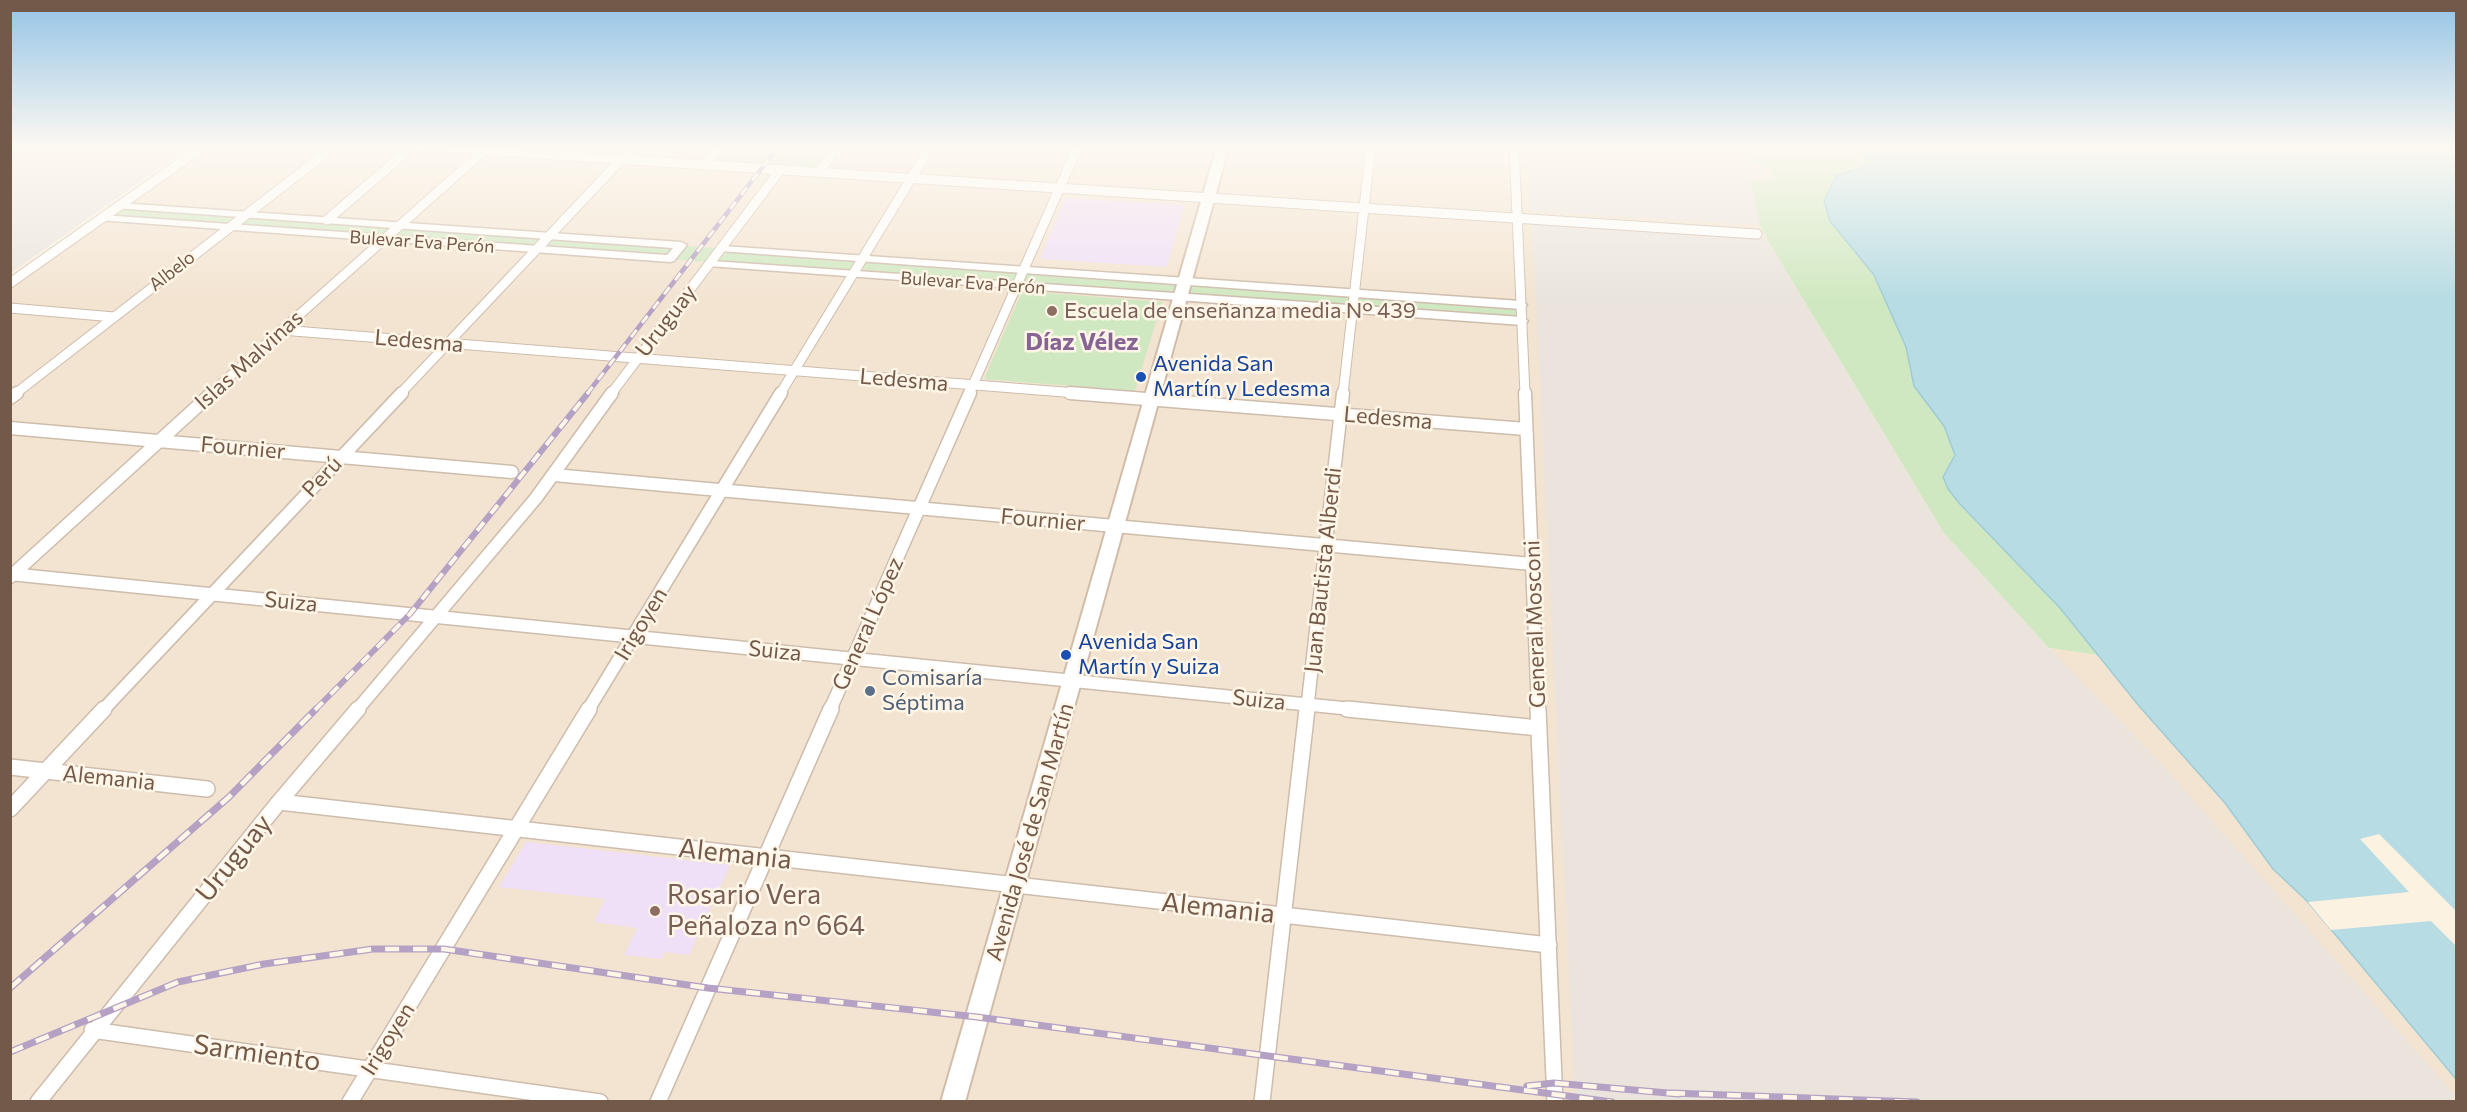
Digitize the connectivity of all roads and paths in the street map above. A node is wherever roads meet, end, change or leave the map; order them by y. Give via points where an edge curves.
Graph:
1 (130, 198) edge
2 (267, 198) edge
3 (353, 198) edge
4 (432, 198) edge
5 (586, 198) edge
6 (760, 198) edge
7 (899, 198) edge
8 (1056, 198) edge
9 (1209, 198) joint
10 (1365, 198) edge
11 (1516, 198) edge
12 (119, 206) junction
13 (1364, 208) junction
14 (244, 215) junction
15 (102, 218) junction
16 (1517, 218) junction
17 (327, 220) junction
18 (402, 225) junction
19 (227, 227) junction
20 (1757, 234) dead end
21 (550, 236) junction
22 (386, 239) junction
23 (723, 249) junction
24 (536, 250) junction
25 (861, 259) junction
26 (712, 264) junction
27 (1024, 270) junction
28 (853, 274) junction
29 (10, 283) edge
30 (1016, 286) junction
31 (1184, 289) junction
32 (1355, 293) junction
33 (1521, 305) junction
34 (10, 309) edge
35 (1352, 309) junction
36 (114, 317) junction
37 (1522, 321) junction
38 (281, 330) junction
39 (448, 343) junction
40 (637, 358) junction
41 (796, 371) junction
42 (972, 385) junction
43 (10, 398) edge
44 (1153, 399) junction
45 (1341, 414) junction
46 (10, 428) edge
47 (1527, 429) junction
48 (159, 441) junction
49 (342, 457) junction
50 (512, 472) dead end
51 (554, 474) junction
52 (722, 491) junction
53 (919, 508) junction
54 (1116, 527) junction
55 (1326, 545) junction
56 (1532, 564) junction
57 (11, 575) edge
58 (213, 594) junction
59 (434, 617) junction
60 (633, 637) junction
61 (853, 659) junction
62 (1072, 681) junction
63 (1308, 705) junction
64 (1539, 728) junction
65 (10, 767) edge
66 (46, 771) junction
67 (207, 789) dead end
68 (279, 802) junction
69 (10, 809) edge
70 (516, 829) junction
71 (765, 857) junction
72 (1014, 886) junction
73 (1284, 915) junction
74 (1549, 945) junction
75 (92, 1030) junction
76 (370, 1068) junction
77 (38, 1101) edge
78 (350, 1101) edge
79 (600, 1101) edge
80 (658, 1101) edge
81 (953, 1101) edge
82 (1262, 1101) edge
83 (1555, 1101) edge

1 - 12 street
2 - 14 street, Albelo
3 - 17 street
4 - 18 street, Islas Malvinas
5 - 21 street, Perú
6 - 23 street, Uruguay
7 - 25 street, Irigoyen
8 - 27 street, General López
9 - 13 street
9 - 31 main road, Avenida José de San Martín
10 - 13 street, Juan Bautista Alberdi
11 - 16 street, General Mosconi
12 - 14 street, Bulevar Eva Perón
12 - 15 street
13 - 16 street
13 - 32 street, Juan Bautista Alberdi
14 - 17 street, Bulevar Eva Perón
14 - 19 street, Albelo
15 - 19 street, Bulevar Eva Perón
15 - 29 street
16 - 20 street
16 - 33 street, General Mosconi
17 - 18 street, Bulevar Eva Perón
18 - 21 street, Bulevar Eva Perón
18 - 22 street, Islas Malvinas
19 - 22 street, Bulevar Eva Perón
19 - 36 street, Albelo
21 - 24 street, Perú
21 - 24 street, Bulevar Eva Perón via 681,245 670,259
22 - 24 street, Bulevar Eva Perón
22 - 38 street, Islas Malvinas
23 - 25 street, Bulevar Eva Perón
23 - 26 street, Uruguay
24 - 39 street, Perú
25 - 27 street, Bulevar Eva Perón
25 - 28 street, Irigoyen
26 - 28 street, Bulevar Eva Perón
26 - 40 street, Uruguay
27 - 30 street, General López
27 - 31 street, Bulevar Eva Perón
28 - 30 street, Bulevar Eva Perón
28 - 41 street, Irigoyen
30 - 31 street, Bulevar Eva Perón
30 - 42 street, General López
31 - 32 street, Bulevar Eva Perón
31 - 35 street, Bulevar Eva Perón
31 - 44 main road, Avenida José de San Martín
32 - 33 street, Bulevar Eva Perón
32 - 35 street, Juan Bautista Alberdi
33 - 37 street, General Mosconi
34 - 36 street
35 - 37 street, Bulevar Eva Perón
35 - 45 street, Juan Bautista Alberdi
36 - 43 street, Albelo
37 - 47 street, General Mosconi
38 - 39 street, Ledesma
38 - 48 street, Islas Malvinas
39 - 40 street, Ledesma
39 - 49 street, Perú
40 - 41 street, Ledesma
40 - 51 street, Uruguay
41 - 42 street, Ledesma
41 - 52 street, Irigoyen
42 - 44 street, Ledesma
42 - 53 street, General López
44 - 45 street, Ledesma
44 - 54 main road, Avenida José de San Martín
45 - 47 street, Ledesma
45 - 55 street, Juan Bautista Alberdi
46 - 48 street, Fournier
47 - 56 street, General Mosconi
48 - 49 street, Fournier
48 - 57 street, Islas Malvinas
49 - 50 street, Fournier
49 - 58 street, Perú
51 - 52 street, Fournier
51 - 59 street, Uruguay
52 - 53 street, Fournier
52 - 60 street, Irigoyen
53 - 54 street, Fournier
53 - 61 street, General López
54 - 55 street, Fournier
54 - 62 main road, Avenida José de San Martín
55 - 56 street, Fournier
55 - 63 street, Juan Bautista Alberdi
56 - 64 street, General Mosconi
57 - 58 street, Suiza
58 - 59 street, Suiza
58 - 66 street, Perú
59 - 60 street, Suiza
59 - 68 street, Uruguay
60 - 61 street, Suiza
60 - 70 street, Irigoyen
61 - 62 street, Suiza
61 - 71 street, General López
62 - 63 street, Suiza
62 - 72 main road, Avenida José de San Martín
63 - 64 street, Suiza
63 - 73 street, Juan Bautista Alberdi
64 - 74 street, General Mosconi
65 - 66 street, Alemania
66 - 67 street, Alemania
66 - 69 street, Perú
68 - 70 street, Alemania
68 - 75 street, Uruguay
70 - 71 street, Alemania
70 - 76 street, Irigoyen
71 - 72 street, Alemania
71 - 80 street, General López
72 - 73 street, Alemania
72 - 81 main road, Avenida José de San Martín
73 - 74 street, Alemania
73 - 82 street, Juan Bautista Alberdi
74 - 83 street, General Mosconi
75 - 76 street, Sarmiento
75 - 77 street, Uruguay
76 - 78 street, Irigoyen
76 - 79 street, Sarmiento

